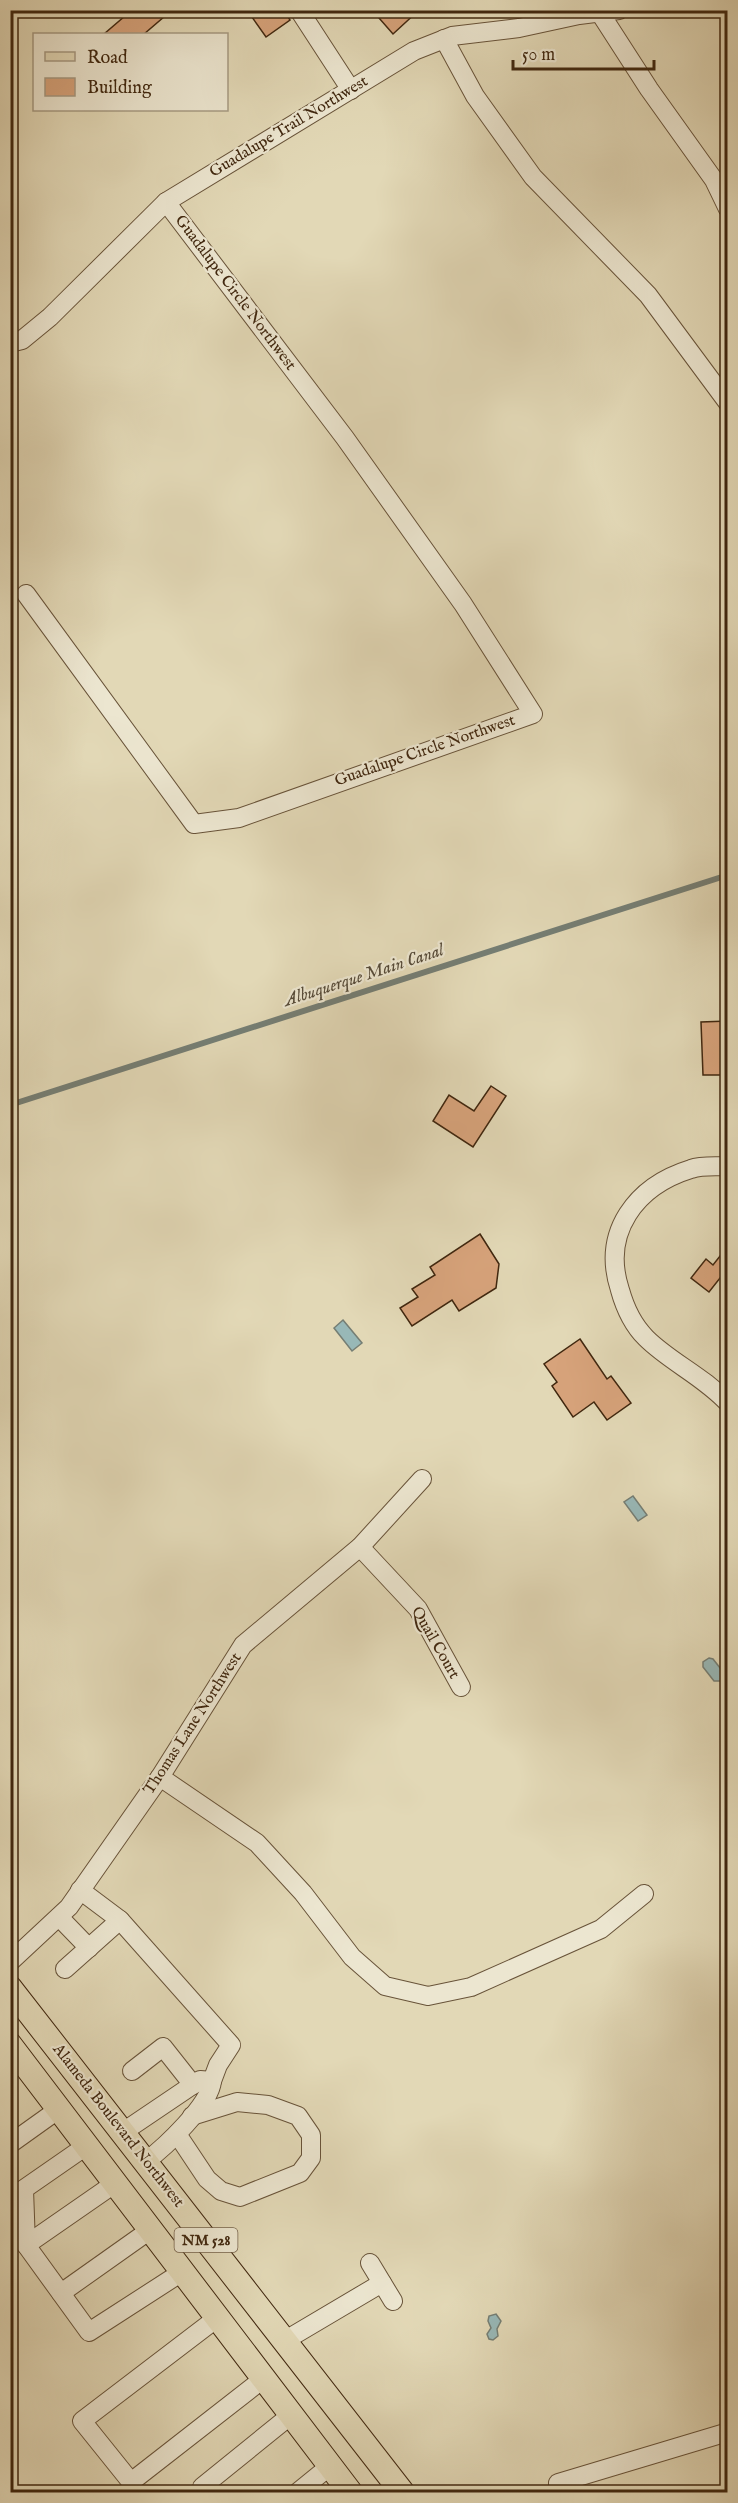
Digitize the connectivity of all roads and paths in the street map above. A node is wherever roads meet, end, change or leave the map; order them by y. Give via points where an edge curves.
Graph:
1 (299, 10) edge
2 (609, 12) edge
3 (444, 39) junction
4 (351, 90) junction
5 (166, 202) junction
6 (728, 209) edge
7 (10, 343) edge
8 (728, 403) edge
9 (26, 594) dead end
10 (728, 1166) edge
11 (728, 1403) edge
12 (422, 1479) dead end
13 (360, 1547) junction
14 (461, 1686) dead end
15 (160, 1777) junction
16 (80, 1890) junction
17 (644, 1894) dead end
18 (59, 1917) junction
19 (120, 1920) junction
20 (89, 1948) junction
21 (10, 1962) edge
22 (65, 1969) dead end
23 (10, 1988) edge
24 (10, 2045) edge
25 (132, 2071) dead end
26 (212, 2081) junction
27 (193, 2085) junction
28 (58, 2109) junction
29 (192, 2116) junction
30 (123, 2132) junction
31 (177, 2133) junction
32 (10, 2144) edge
33 (86, 2146) junction
34 (146, 2162) junction
35 (114, 2184) junction
36 (150, 2230) junction
37 (26, 2245) junction
38 (370, 2263) dead end
39 (182, 2271) junction
40 (382, 2283) junction
41 (61, 2293) junction
42 (393, 2301) dead end
43 (217, 2318) junction
44 (284, 2341) junction
45 (263, 2379) junction
46 (291, 2415) junction
47 (728, 2432) edge
48 (330, 2466) junction
49 (558, 2483) dead end
50 (202, 2487) dead end
51 (298, 2493) edge
52 (350, 2493) edge
53 (402, 2493) edge

1 - 4 street
2 - 3 street, Guadalupe Trail Northwest
2 - 6 street via 649,89 714,180
3 - 4 street, Guadalupe Trail Northwest via 414,51
3 - 8 street via 475,96 533,177 648,295
4 - 5 street, Guadalupe Trail Northwest
5 - 7 street, Guadalupe Trail Northwest via 50,316 22,339
5 - 9 street, Guadalupe Circle Northwest via 351,447 463,604 533,714 239,818 194,824
10 - 11 street via 694,1168 664,1179 638,1200 621,1222 615,1277 626,1311 646,1338
12 - 13 street, Thomas Lane Northwest
13 - 14 street, Quail Court via 418,1609
13 - 15 street, Thomas Lane Northwest via 243,1645
15 - 16 street, Thomas Lane Northwest
15 - 17 street via 257,1843 303,1893 352,1957 385,1986 428,1995 471,1987 602,1929
16 - 18 street, Thomas Lane Northwest
16 - 19 street
18 - 20 street
18 - 21 street, Thomas Lane Northwest
19 - 20 street
19 - 26 street via 231,2045
20 - 22 street
23 - 30 main road, Alameda Boulevard Northwest / NM 528
24 - 28 main road, NM 528
25 - 27 street via 163,2047
26 - 27 street via 200,2080
26 - 29 street via 211,2090
27 - 30 street
28 - 32 street
28 - 33 main road, NM 528
29 - 31 street
29 - 31 street via 237,2102 268,2105 298,2116 311,2135 311,2158 300,2173 240,2197 221,2191 207,2179
30 - 34 main road, Alameda Boulevard Northwest / NM 528
31 - 34 street
33 - 35 main road, NM 528
33 - 37 street via 24,2189
34 - 44 main road, Alameda Boulevard Northwest / NM 528
35 - 36 main road, NM 528
35 - 37 street
36 - 39 main road, NM 528
36 - 41 street
37 - 41 street
38 - 40 street
39 - 41 street via 89,2332
39 - 43 main road, NM 528
40 - 42 street
40 - 44 street
43 - 45 main road, NM 528
43 - 45 street via 82,2421 131,2482
44 - 53 main road, Alameda Boulevard Northwest / NM 528
45 - 46 main road, NM 528
46 - 48 main road, NM 528
46 - 50 street
47 - 49 street
48 - 51 street
48 - 52 main road, NM 528

